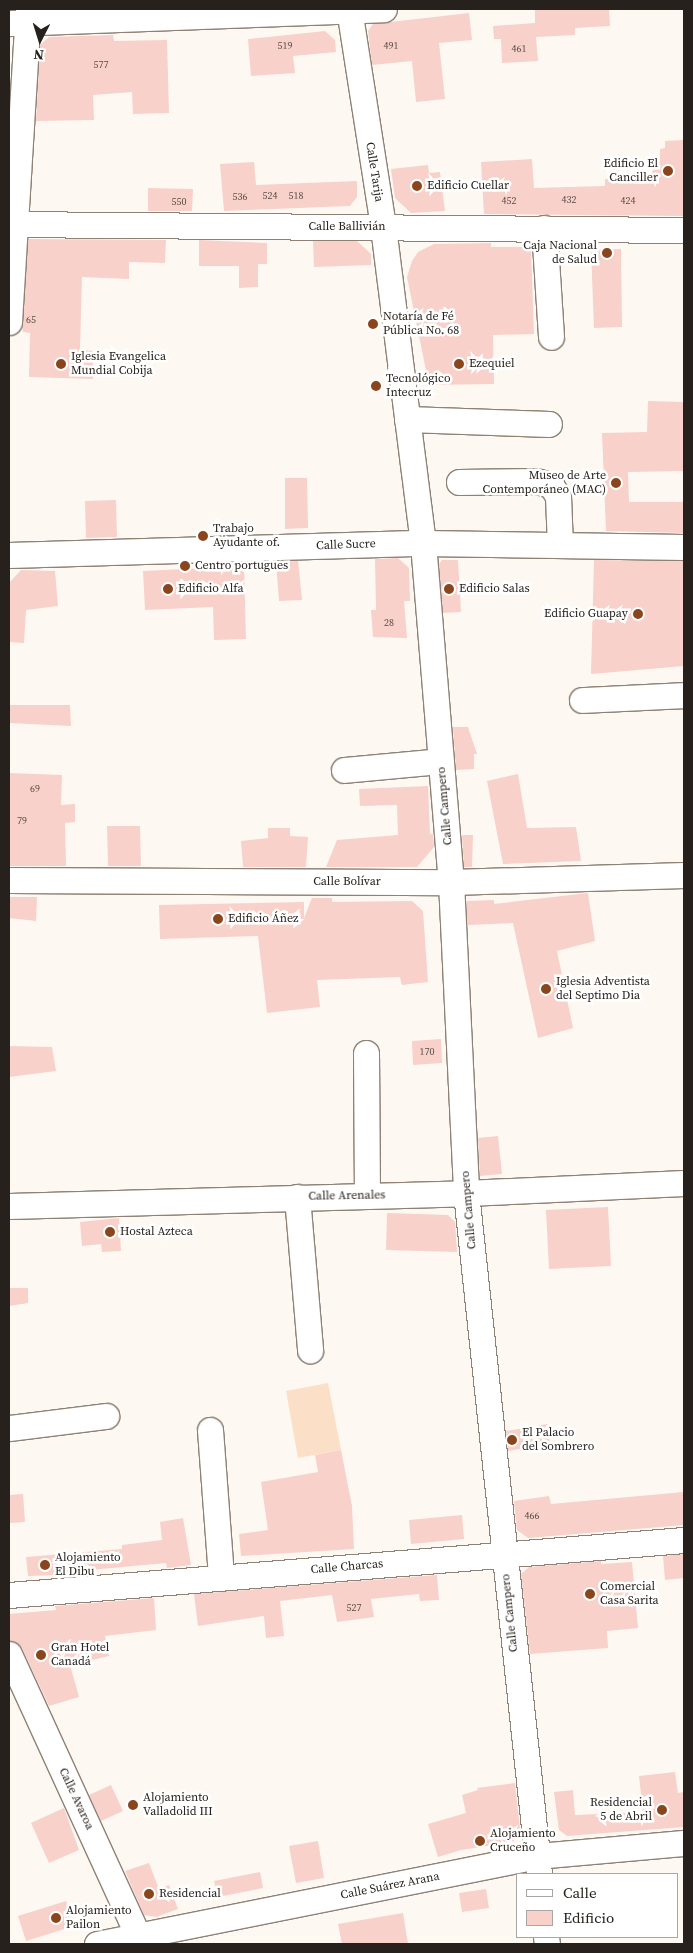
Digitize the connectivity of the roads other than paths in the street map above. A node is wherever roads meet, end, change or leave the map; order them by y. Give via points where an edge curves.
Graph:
1 (384, 9) edge
2 (349, 10) edge
3 (21, 18) edge
4 (12, 224) edge
5 (383, 227) junction
6 (544, 228) junction
7 (684, 230) edge
8 (9, 322) edge
9 (550, 337) dead end
10 (407, 419) junction
11 (548, 424) dead end
12 (459, 482) dead end
13 (423, 543) junction
14 (560, 545) junction
15 (684, 547) edge
16 (9, 555) edge
17 (684, 695) edge
18 (582, 700) dead end
19 (441, 761) junction
20 (344, 770) dead end
21 (684, 875) edge
22 (9, 880) edge
23 (451, 882) junction
24 (366, 1053) dead end
25 (684, 1182) edge
26 (466, 1193) junction
27 (367, 1196) junction
28 (297, 1197) junction
29 (9, 1206) edge
30 (310, 1350) dead end
31 (106, 1416) dead end
32 (9, 1428) edge
33 (210, 1430) dead end
34 (684, 1540) edge
35 (503, 1554) junction
36 (221, 1578) junction
37 (9, 1595) edge
38 (9, 1654) edge
39 (684, 1844) edge
40 (538, 1865) edge
41 (141, 1941) edge
42 (97, 1944) edge

1 - 2 street
2 - 3 street
2 - 5 street, Calle Tarija
3 - 4 street
4 - 5 street, Calle Ballivián
4 - 8 street
5 - 6 street, Calle Ballivián
5 - 10 street, Calle Tarija
6 - 7 street, Calle Ballivián
6 - 9 street
10 - 11 street
10 - 13 street, Calle Tarija
12 - 14 street via 536,482 551,485 558,496
13 - 14 street, Calle Sucre
13 - 16 street, Calle Sucre
13 - 19 street, Calle Campero
14 - 15 street, Calle Sucre
17 - 18 street
19 - 20 street
19 - 23 street, Calle Campero
21 - 23 street, Calle Bolívar
22 - 23 street, Calle Bolívar
23 - 26 street, Calle Campero
24 - 27 street
25 - 26 street, Calle Arenales
26 - 27 street, Calle Arenales
26 - 35 street, Calle Campero
27 - 28 street, Calle Arenales
28 - 29 street, Calle Arenales
28 - 30 street
31 - 32 street
33 - 36 street
34 - 35 street, Calle Charcas
35 - 36 street, Calle Charcas
35 - 40 street, Calle Campero
36 - 37 street, Calle Charcas
38 - 41 street, Calle Avaroa
39 - 40 street, Calle Suárez Arana
40 - 41 street, Calle Suárez Arana
41 - 42 street, Calle Suárez Arana

